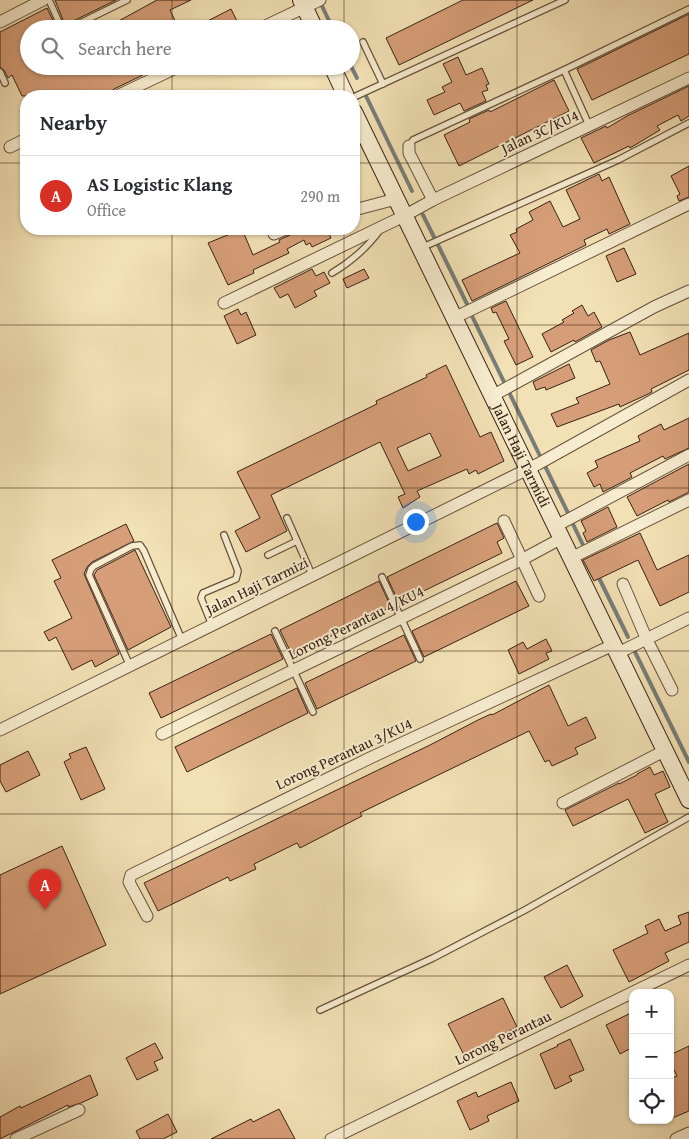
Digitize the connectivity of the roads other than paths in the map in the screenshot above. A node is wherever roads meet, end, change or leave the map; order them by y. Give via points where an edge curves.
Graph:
1 (42, 0) edge
2 (49, 0) edge
3 (127, 0) edge
4 (565, 0) edge
5 (310, 2) edge
6 (689, 8) edge
7 (58, 20) edge
8 (86, 20) edge
9 (276, 20) edge
10 (313, 20) edge
11 (0, 22) edge
12 (363, 42) dead end
13 (564, 70) junction
14 (0, 72) edge
15 (161, 75) edge
16 (336, 75) edge
17 (689, 78) edge
18 (5, 83) dead end
19 (383, 84) junction
20 (130, 90) edge
21 (343, 90) edge
22 (360, 94) edge
23 (689, 123) edge
24 (360, 124) edge
25 (589, 125) junction
26 (20, 142) edge
27 (409, 146) joint
28 (10, 147) dead end
29 (396, 199) junction
30 (433, 200) junction
31 (689, 204) edge
32 (360, 208) edge
33 (404, 216) junction
34 (385, 224) junction
35 (420, 248) junction
36 (332, 273) dead end
37 (689, 291) edge
38 (224, 303) dead end
39 (454, 318) junction
40 (689, 380) edge
41 (497, 393) junction
42 (689, 455) edge
43 (527, 468) junction
44 (689, 500) edge
45 (287, 518) dead end
46 (504, 521) dead end
47 (558, 532) junction
48 (224, 535) dead end
49 (297, 541) junction
50 (268, 554) dead end
51 (572, 558) junction
52 (523, 559) junction
53 (312, 575) junction
54 (382, 577) dead end
55 (623, 584) dead end
56 (539, 596) dead end
57 (401, 618) junction
58 (689, 618) edge
59 (212, 625) junction
60 (275, 631) dead end
61 (182, 640) junction
62 (647, 640) junction
63 (616, 649) junction
64 (420, 659) dead end
65 (130, 666) junction
66 (293, 670) junction
67 (672, 690) dead end
68 (313, 712) dead end
69 (0, 730) edge
70 (162, 734) dead end
71 (664, 751) junction
72 (689, 800) edge
73 (563, 803) dead end
74 (689, 817) edge
75 (147, 916) dead end
76 (689, 964) edge
77 (320, 1010) dead end
78 (79, 1110) dead end
79 (689, 1133) edge
80 (16, 1139) edge
81 (331, 1139) edge
82 (676, 1139) edge

1 - 11 street
2 - 7 lane
3 - 8 lane
4 - 19 lane
5 - 9 street
5 - 10 street
6 - 13 lane
12 - 19 lane
13 - 25 lane
13 - 27 lane via 413,140
14 - 18 lane
15 - 20 street
16 - 21 street
17 - 25 street, Jalan 3C/KU4
19 - 22 lane
23 - 35 lane via 618,160
24 - 29 street, Jalan Haji Tarmidi
25 - 30 street, Jalan 3C/KU4
26 - 28 street
27 - 30 street via 408,153
29 - 32 street
29 - 33 street, Jalan Haji Tarmidi
30 - 33 street, Jalan 3C/KU4
31 - 39 street
33 - 34 street, Jalan 3C/KU4
33 - 35 street, Jalan Haji Tarmidi
34 - 36 lane via 371,243
34 - 38 street, Jalan 3C/KU4
35 - 39 street, Jalan Haji Tarmidi
37 - 41 street
39 - 41 street, Jalan Haji Tarmidi
40 - 43 street, Jalan Haji Tarmizi
41 - 43 street, Jalan Haji Tarmidi
42 - 47 street, Lorong Perantau 4/KU4
43 - 47 street, Jalan Haji Tarmidi
43 - 53 street, Jalan Haji Tarmizi
44 - 51 street
45 - 49 lane
46 - 52 street
47 - 51 street, Jalan Haji Tarmidi
47 - 52 street, Lorong Perantau 4/KU4
48 - 59 lane via 238,571 236,579 203,593 201,598
49 - 50 lane
49 - 53 lane
51 - 63 street, Jalan Haji Tarmidi
52 - 56 street
52 - 57 street, Lorong Perantau 4/KU4
53 - 59 street, Jalan Haji Tarmizi
54 - 57 lane
55 - 62 street
57 - 64 lane
57 - 66 street, Lorong Perantau 4/KU4
58 - 62 street, Lorong Perantau 3/KU4
59 - 61 street, Jalan Haji Tarmizi
60 - 66 lane
61 - 65 street, Jalan Haji Tarmizi
61 - 65 lane via 144,551 140,545 132,546 94,566 89,575
62 - 63 street, Lorong Perantau 3/KU4
62 - 67 street
63 - 71 street, Jalan Haji Tarmidi
63 - 75 street, Lorong Perantau 3/KU4 via 361,762 131,875 129,882
65 - 69 street, Jalan Haji Tarmizi
66 - 68 lane
66 - 70 street, Lorong Perantau 4/KU4
71 - 72 street, Jalan Haji Tarmidi
71 - 73 street
74 - 77 lane via 433,958
76 - 81 street, Lorong Perantau
78 - 80 street
79 - 82 street

